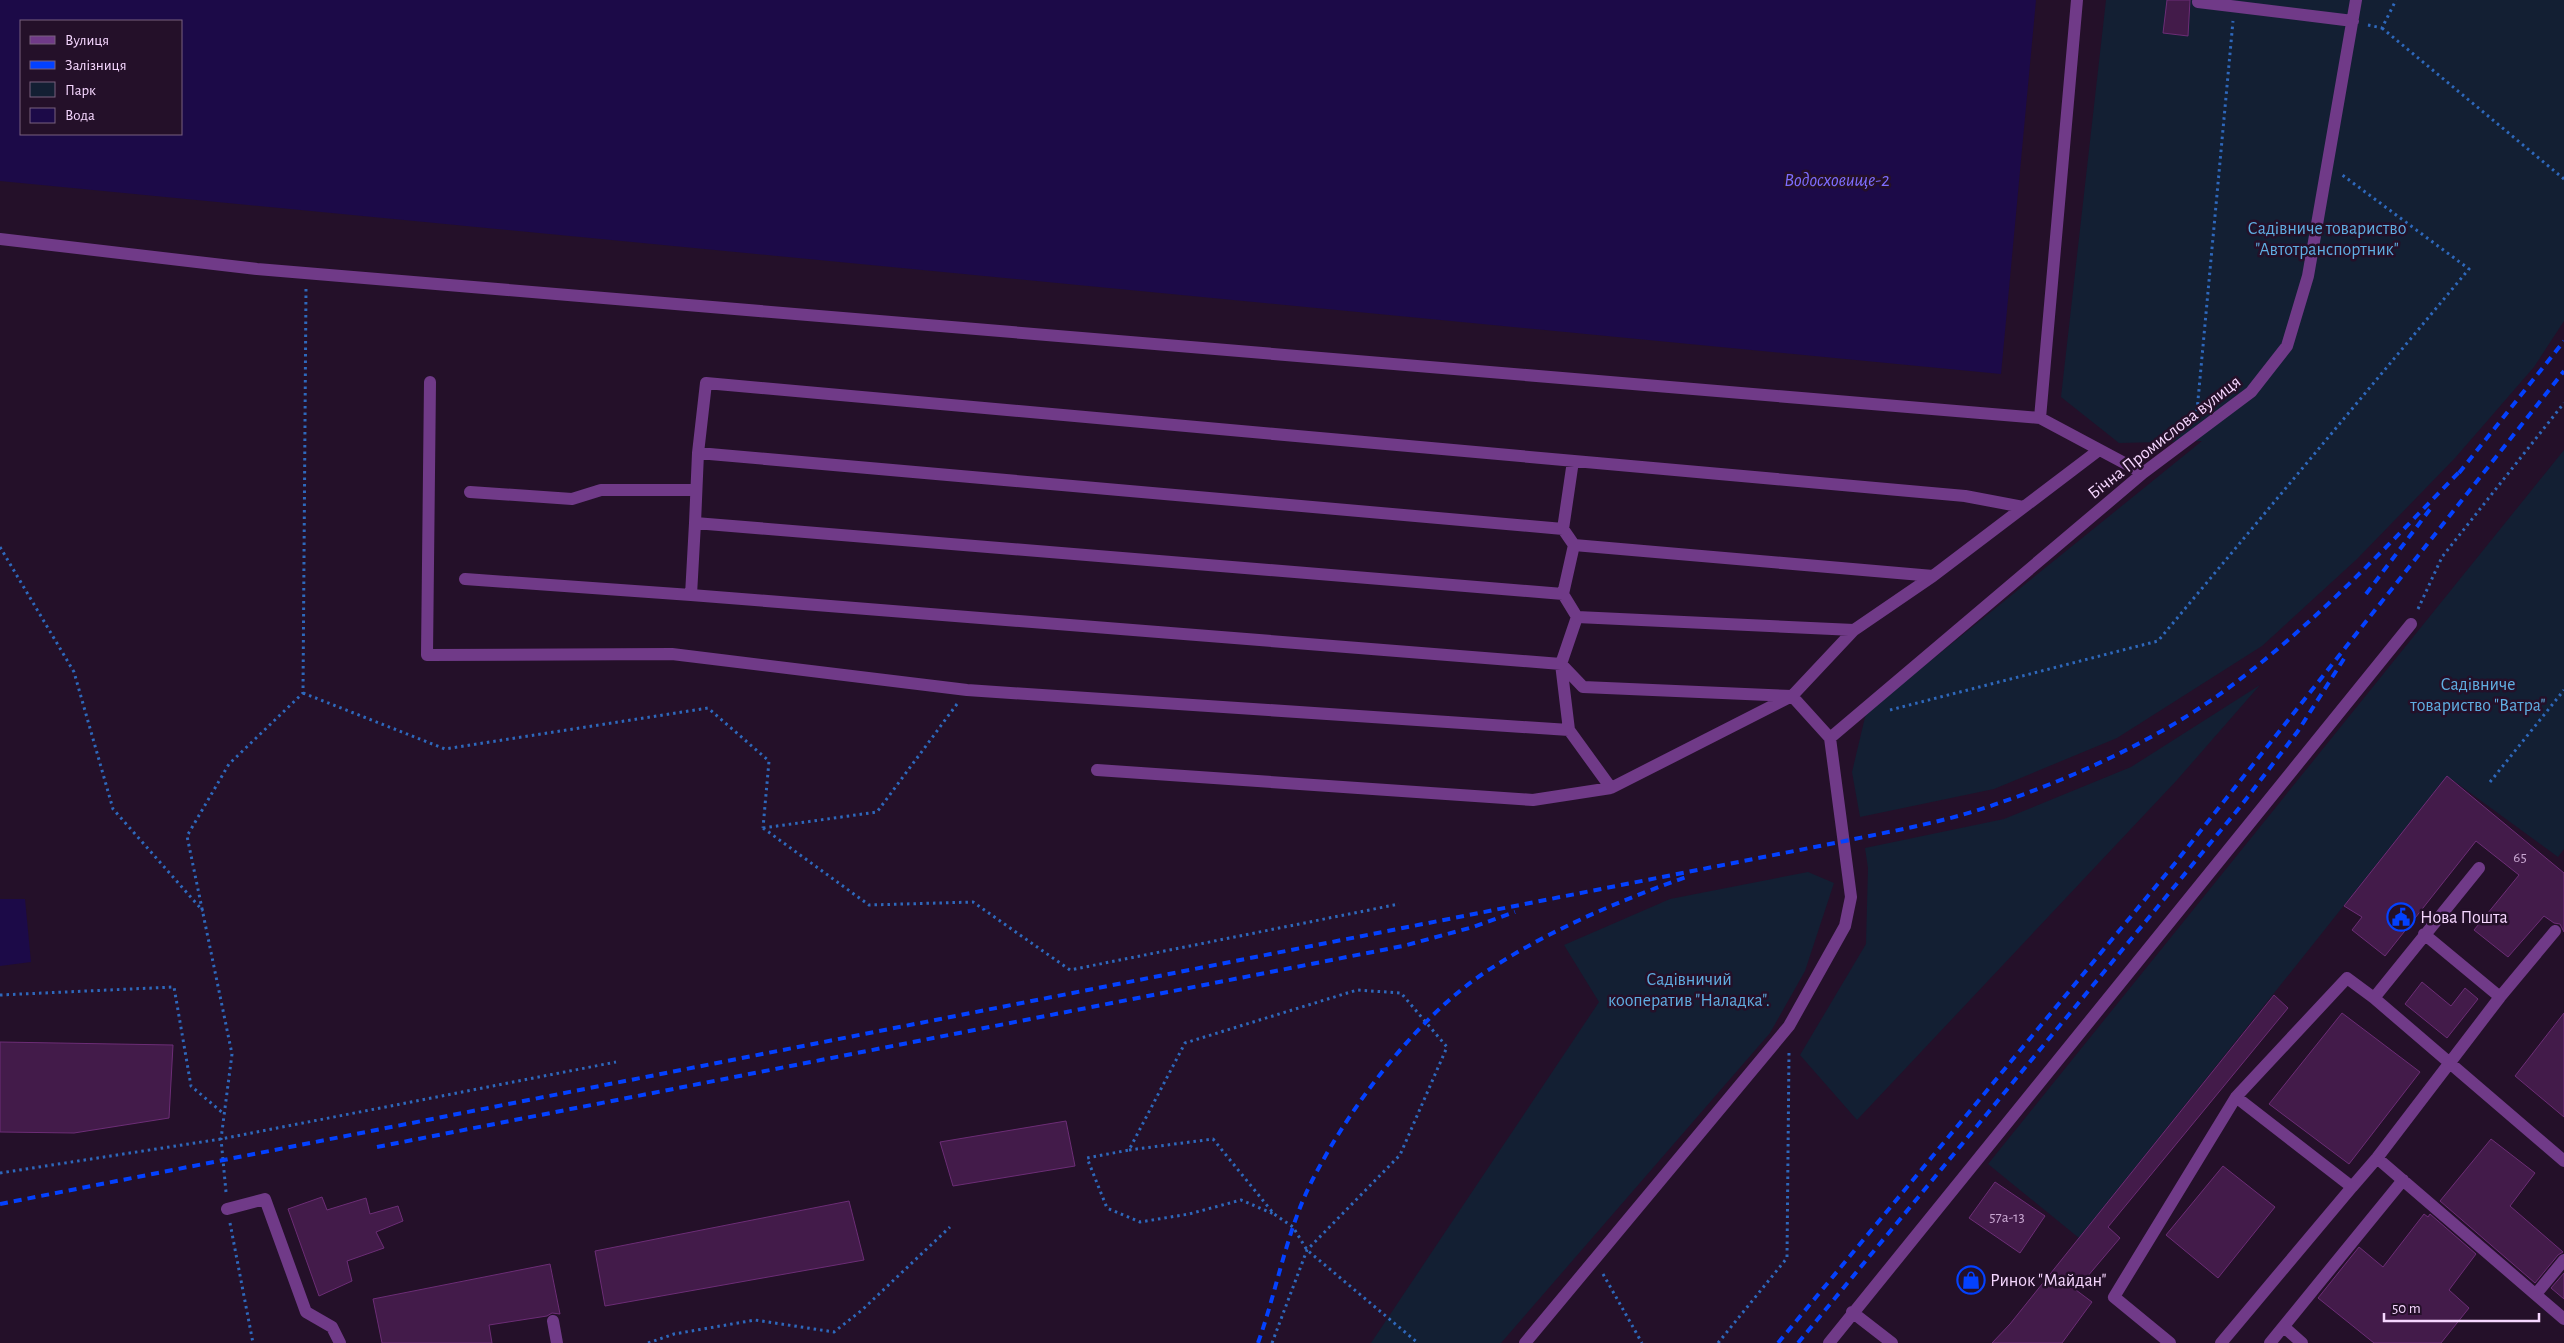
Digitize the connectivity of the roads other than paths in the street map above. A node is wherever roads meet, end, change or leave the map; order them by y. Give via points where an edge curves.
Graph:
1 (2077, 0) edge
2 (2356, 0) edge
3 (2198, 2) dead end
4 (2353, 21) junction
5 (0, 238) edge
6 (430, 382) dead end
7 (2040, 418) junction
8 (2099, 450) junction
9 (698, 453) junction
10 (1573, 461) junction
11 (2143, 474) junction
12 (696, 490) junction
13 (470, 492) dead end
14 (2023, 507) junction
15 (695, 524) junction
16 (1563, 528) junction
17 (1574, 545) junction
18 (1932, 576) junction
19 (465, 579) dead end
20 (1563, 594) junction
21 (690, 595) junction
22 (1577, 617) junction
23 (2411, 624) road end
24 (1854, 630) junction
25 (1561, 664) junction
26 (1792, 696) junction
27 (1569, 730) junction
28 (1830, 738) junction
29 (1097, 770) dead end
30 (1611, 788) junction
31 (2479, 868) dead end
32 (2555, 931) dead end
33 (2424, 934) junction
34 (2500, 997) junction
35 (2374, 998) junction
36 (2448, 1063) junction
37 (2236, 1096) junction
38 (2377, 1158) junction
39 (2564, 1162) edge
40 (2403, 1180) junction
41 (2352, 1187) junction
42 (227, 1209) road end
43 (2564, 1260) edge
44 (2536, 1294) junction
45 (1852, 1312) junction
46 (2564, 1319) edge
47 (553, 1321) dead end
48 (2284, 1327) junction
49 (340, 1343) edge
50 (557, 1343) edge
51 (1525, 1343) edge
52 (1829, 1343) edge
53 (1892, 1343) edge
54 (2170, 1343) edge
55 (2221, 1343) edge
56 (2270, 1343) edge
57 (2302, 1343) edge

1 - 7 lane
2 - 4 lane, Бічна Промислова вулиця
3 - 4 lane
4 - 11 lane, Бічна Промислова вулиця via 2308,276 2287,346 2251,392
5 - 7 lane via 257,270
6 - 27 lane via 427,655 672,654 967,690
7 - 8 lane
8 - 11 lane
8 - 14 lane
9 - 10 lane via 706,382
9 - 12 lane
9 - 16 lane
10 - 14 lane via 1965,496
10 - 16 lane
11 - 28 lane, Бічна Промислова вулиця
12 - 13 lane via 601,490 572,499
12 - 15 lane
14 - 18 lane
15 - 20 lane
15 - 21 lane
16 - 17 lane
17 - 18 lane
17 - 20 lane
18 - 24 lane
19 - 21 lane
20 - 22 lane
21 - 25 lane
22 - 24 lane
22 - 25 lane
23 - 45 lane
24 - 26 lane
25 - 26 lane via 1583,687
25 - 27 lane
26 - 28 lane
26 - 30 lane
27 - 30 lane
28 - 51 lane via 1851,896 1845,926 1789,1026
29 - 30 lane via 1533,800
31 - 33 lane
32 - 34 lane
33 - 34 lane
33 - 35 lane
34 - 36 lane
35 - 36 lane
35 - 37 lane via 2347,978
36 - 38 lane
36 - 39 lane
37 - 41 lane
37 - 54 lane via 2114,1298
38 - 40 lane
38 - 41 lane
40 - 44 lane
40 - 48 lane
41 - 55 lane
42 - 49 lane via 265,1199 306,1312 332,1327
43 - 44 lane
44 - 46 lane
45 - 52 lane
45 - 53 lane
47 - 50 lane
48 - 56 lane
48 - 57 lane

